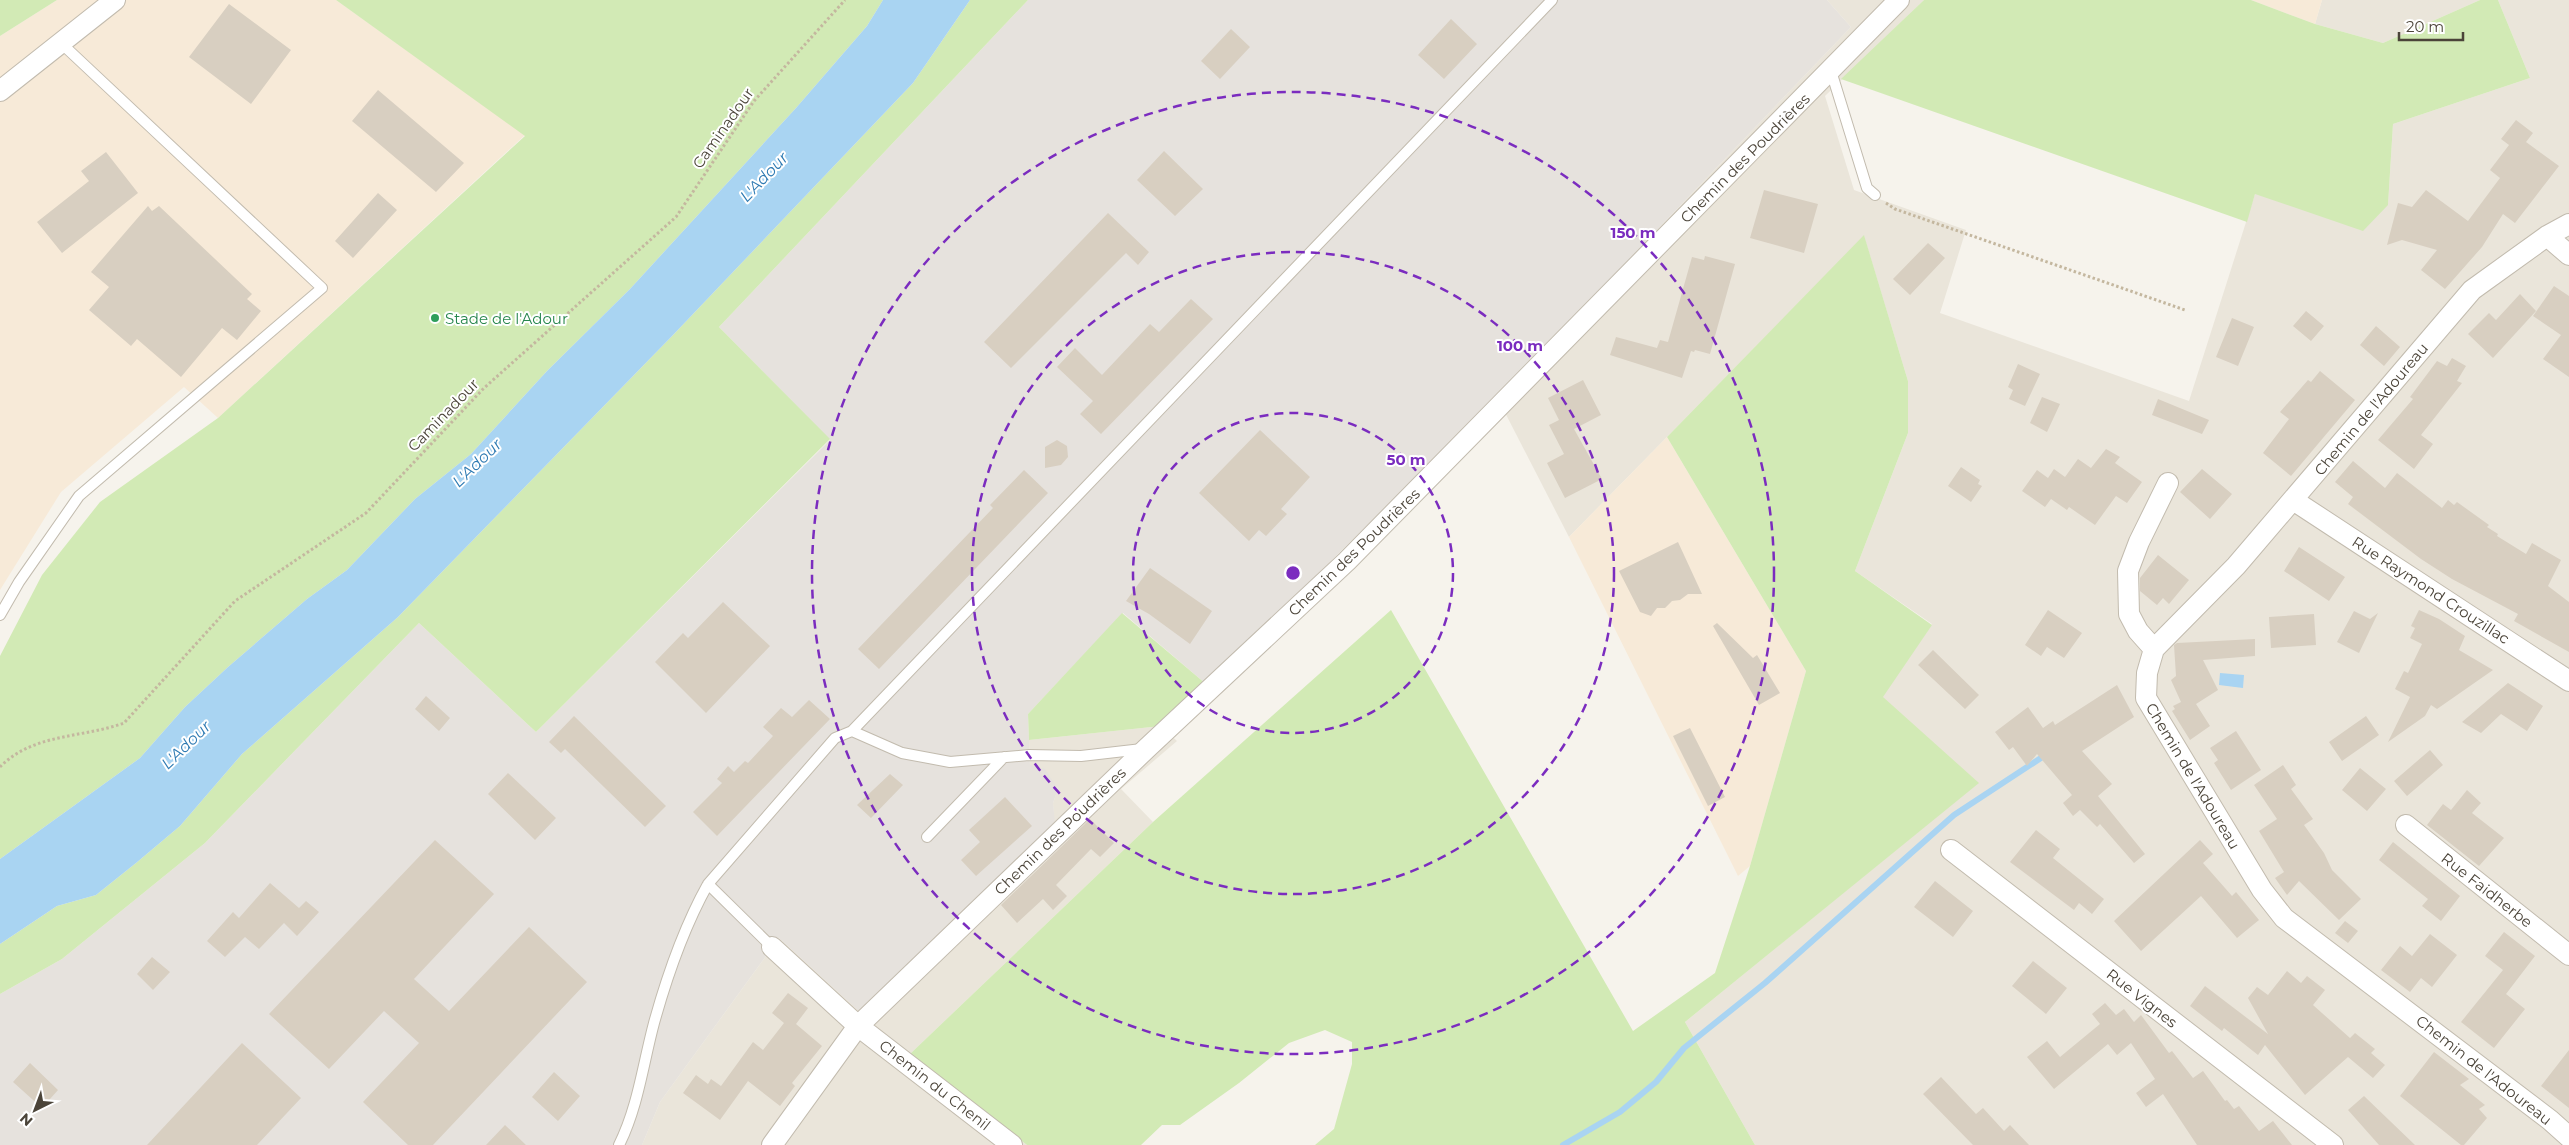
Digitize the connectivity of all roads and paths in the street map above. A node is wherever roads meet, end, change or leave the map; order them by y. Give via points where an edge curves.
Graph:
1 (116, 0) edge
2 (845, 0) edge
3 (1552, 0) edge
4 (1899, 0) edge
5 (60, 43) junction
6 (1831, 71) junction
7 (0, 91) edge
8 (1875, 195) joint
9 (2569, 224) edge
10 (2548, 236) junction
11 (2569, 255) edge
12 (2185, 310) dead end
13 (2168, 483) dead end
14 (2293, 500) junction
15 (0, 615) edge
16 (2154, 649) junction
17 (2569, 681) edge
18 (852, 731) junction
19 (1146, 749) junction
20 (1004, 757) junction
21 (0, 767) edge
22 (2406, 826) dead end
23 (927, 837) dead end
24 (1951, 850) dead end
25 (708, 884) junction
26 (772, 947) joint
27 (2569, 955) edge
28 (858, 1026) junction
29 (2569, 1137) edge
30 (619, 1145) edge
31 (772, 1145) edge
32 (1012, 1145) edge
33 (2333, 1145) edge

1 - 5 street
2 - 21 path, Caminadour via 754,101 676,217 484,388 366,513 235,601 124,723 108,729 54,738 10,756
3 - 18 lane
4 - 6 street, Chemin des Poudrières
5 - 7 street
5 - 15 lane via 322,288 79,496 18,582
6 - 8 lane via 1867,188
6 - 19 street, Chemin des Poudrières via 1347,561
8 - 12 path via 1895,209
9 - 10 street, Chemin de l'Adoureau
10 - 11 street
10 - 14 street, Chemin de l'Adoureau via 2472,290
13 - 16 street via 2128,572 2129,614 2138,631
14 - 16 street, Chemin de l'Adoureau via 2236,566
14 - 17 street, Rue Raymond Crouzillac
16 - 29 street, Chemin de l'Adoureau via 2147,673 2146,698 2262,890 2284,918
18 - 20 lane via 902,752 950,762
18 - 25 lane via 835,738
19 - 20 lane via 1081,756
19 - 28 street, Chemin des Poudrières
20 - 23 lane
22 - 27 street, Rue Faidherbe
24 - 33 street, Rue Vignes
25 - 26 lane
25 - 30 lane via 693,911 654,1022 629,1125
26 - 28 street
28 - 31 street, Chemin des Poudrières
28 - 32 street, Chemin du Chenil

